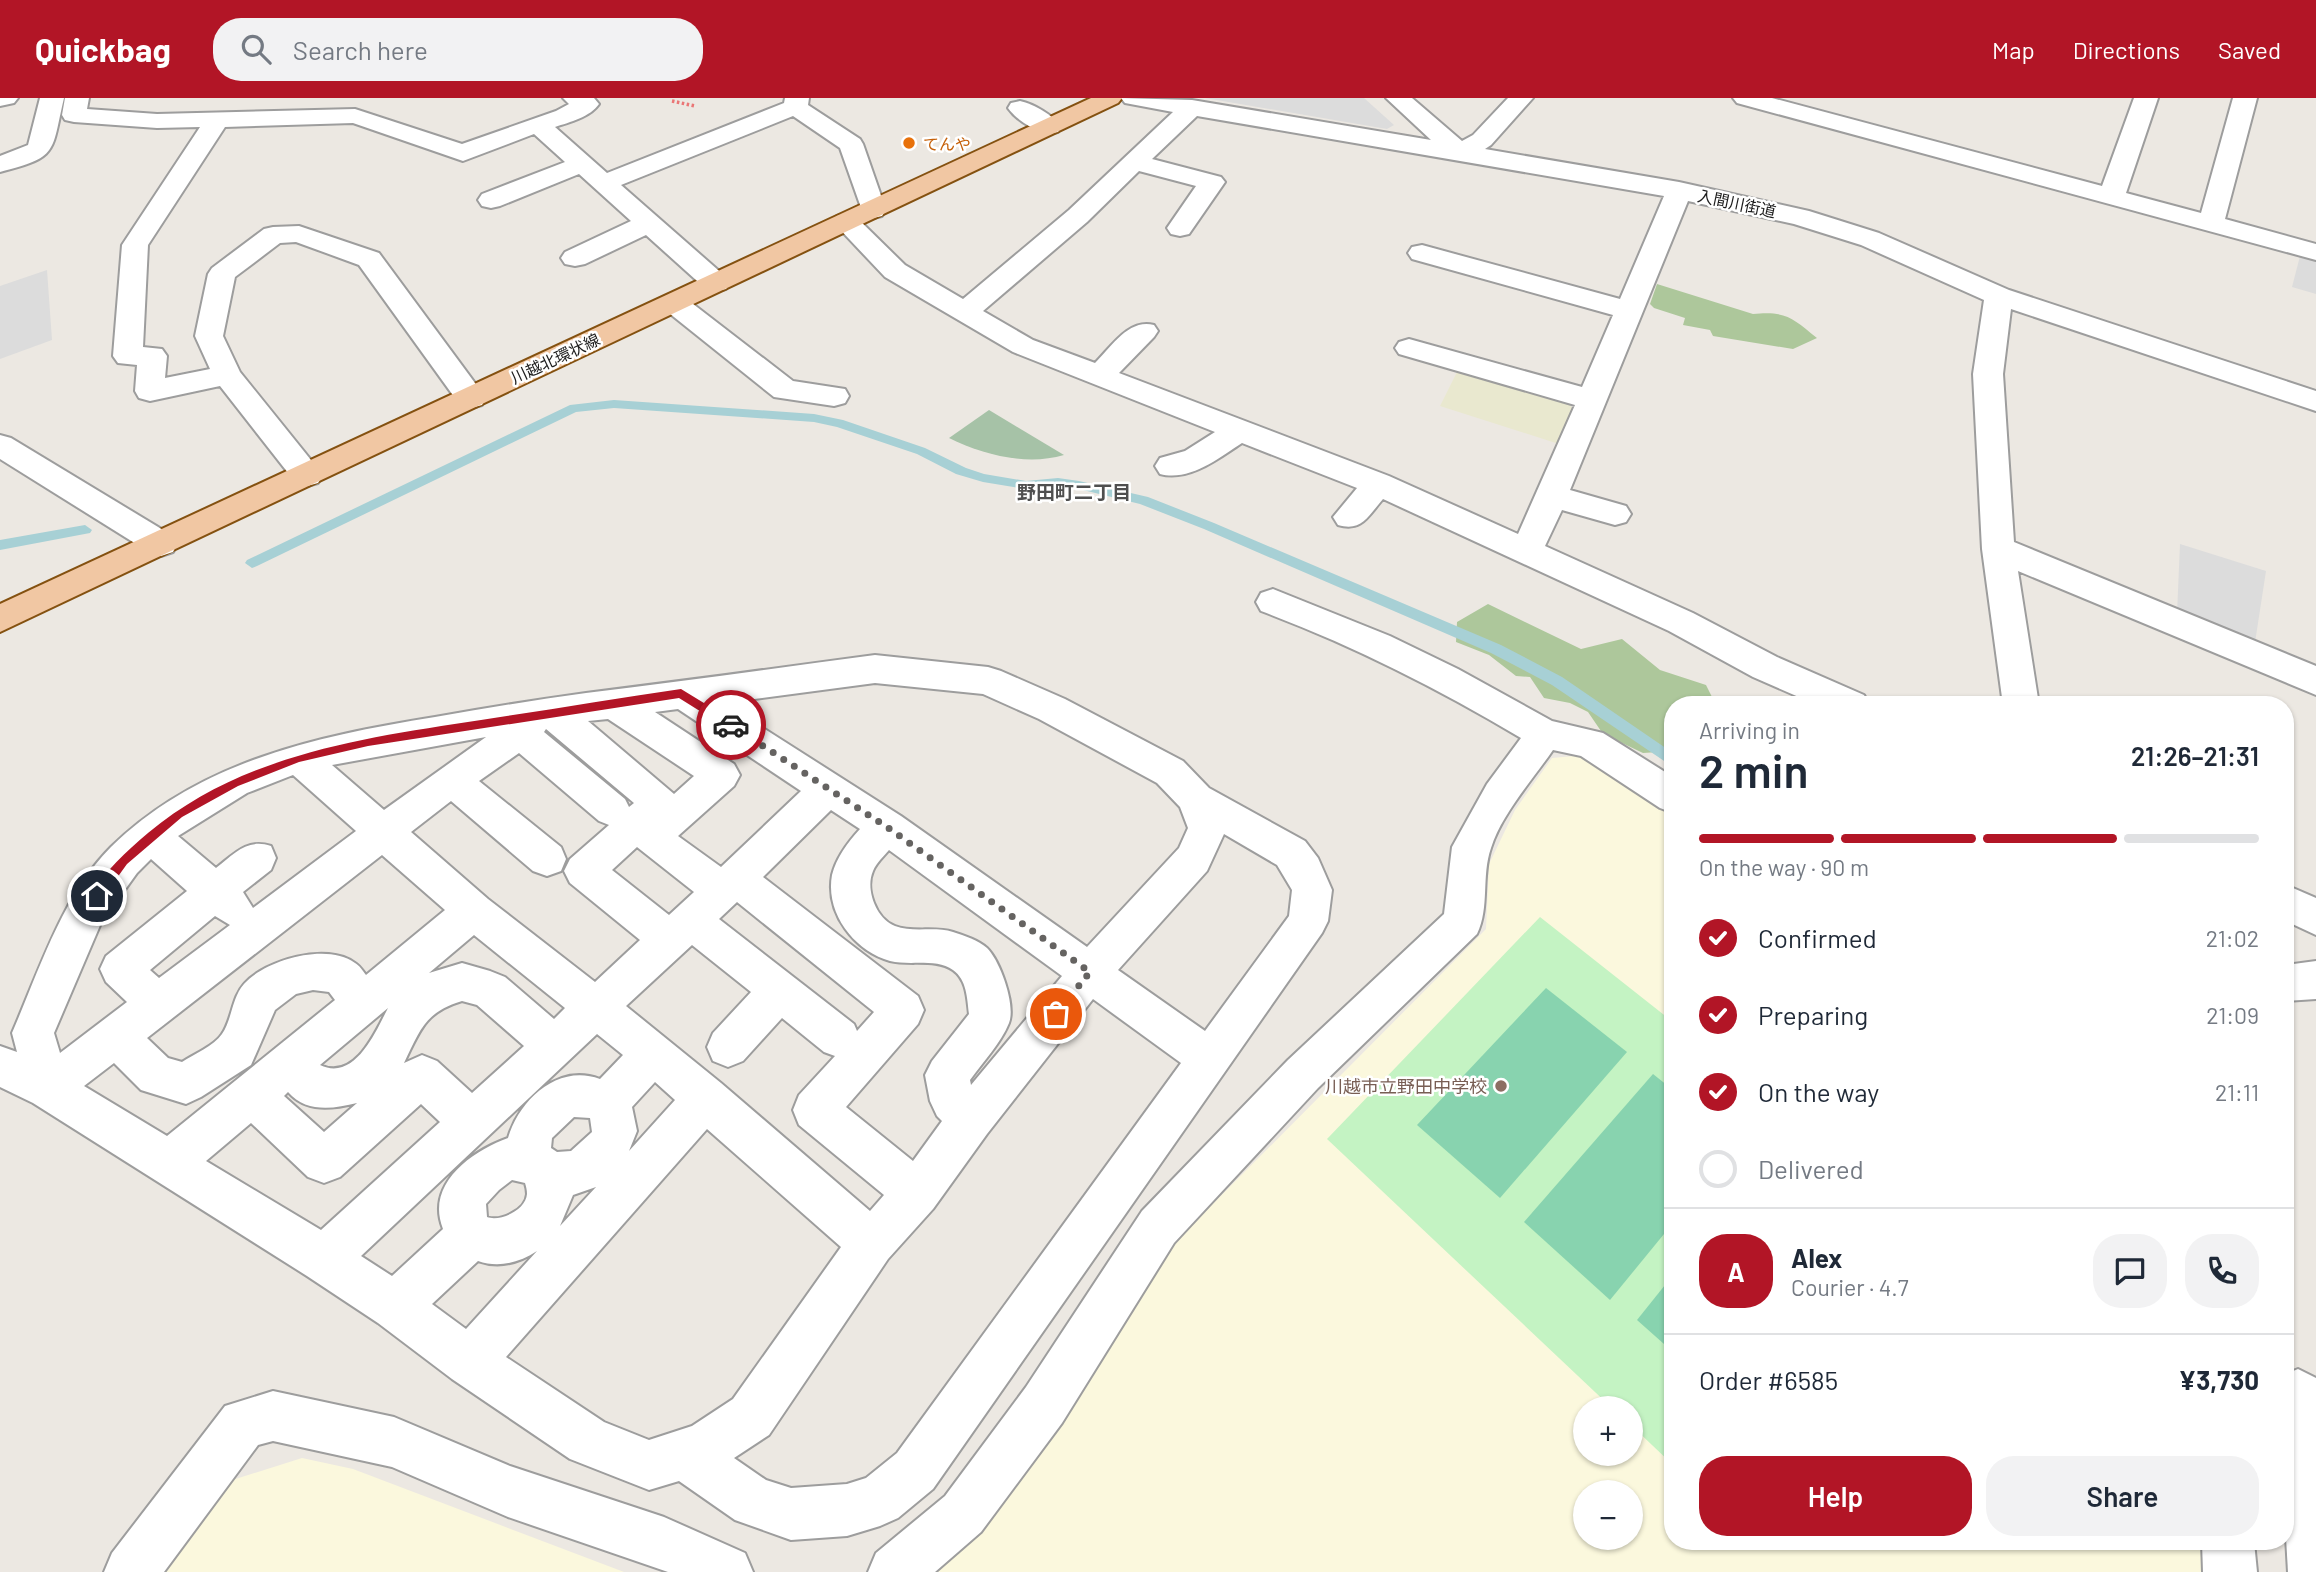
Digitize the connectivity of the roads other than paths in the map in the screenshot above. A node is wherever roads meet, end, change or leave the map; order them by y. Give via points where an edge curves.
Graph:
1 (5, 98) edge
2 (52, 98) edge
3 (77, 98) edge
4 (575, 98) edge
5 (1110, 98) edge
6 (1133, 98) edge
7 (1398, 98) edge
8 (1521, 98) edge
9 (1745, 98) edge
10 (2146, 98) edge
11 (2245, 98) edge
12 (0, 99) edge
13 (796, 102) edge
14 (1192, 107) junction
15 (1020, 108) dead end
16 (217, 120) junction
17 (537, 124) junction
18 (1049, 127) junction
19 (1460, 152) junction
20 (1136, 163) junction
21 (0, 164) edge
22 (580, 165) junction
23 (605, 183) junction
24 (1679, 190) junction
25 (2112, 196) junction
26 (491, 200) dead end
27 (859, 216) junction
28 (649, 223) junction
29 (2211, 224) junction
30 (1180, 228) dead end
31 (2316, 252) edge
32 (1422, 253) dead end
33 (575, 258) dead end
34 (716, 283) junction
35 (1999, 296) junction
36 (674, 303) junction
37 (1628, 310) junction
38 (965, 312) junction
39 (1144, 331) dead end
40 (1409, 348) dead end
41 (228, 375) junction
42 (1099, 376) junction
43 (834, 396) dead end
44 (471, 398) junction
45 (1591, 399) junction
46 (2316, 401) edge
47 (1242, 429) junction
48 (0, 445) edge
49 (1171, 467) dead end
50 (307, 475) junction
51 (1378, 484) junction
52 (1552, 496) junction
53 (1615, 514) dead end
54 (1349, 517) dead end
55 (160, 544) junction
56 (1998, 549) junction
57 (1526, 552) junction
58 (1273, 602) dead end
59 (0, 619) edge
60 (2316, 681) edge
61 (681, 693) junction
62 (1831, 696) edge
63 (2020, 696) edge
64 (614, 704) junction
65 (536, 720) junction
66 (1544, 734) junction
67 (298, 758) junction
68 (451, 780) junction
69 (829, 788) junction
70 (1664, 791) edge
71 (1196, 799) junction
72 (612, 810) dead end
73 (887, 827) junction
74 (385, 833) junction
75 (151, 835) junction
76 (257, 858) dead end
77 (547, 859) dead end
78 (729, 885) junction
79 (215, 894) junction
80 (2294, 906) edge
81 (474, 911) junction
82 (2316, 917) edge
83 (258, 927) junction
84 (680, 929) junction
85 (1090, 972) junction
86 (2316, 980) edge
87 (2294, 982) edge
88 (779, 991) junction
89 (364, 1002) junction
90 (158, 1003) junction
91 (597, 1007) junction
92 (117, 1037) junction
93 (839, 1038) dead end
94 (554, 1046) junction
95 (728, 1047) dead end
96 (653, 1053) junction
97 (1210, 1059) junction
98 (290, 1063) junction
99 (0, 1066) edge
100 (48, 1088) junction
101 (251, 1095) junction
102 (706, 1098) junction
103 (606, 1104) junction
104 (971, 1119) junction
105 (471, 1122) junction
106 (168, 1164) junction
107 (539, 1167) junction
108 (917, 1193) junction
109 (471, 1235) junction
110 (873, 1243) junction
111 (324, 1259) junction
112 (395, 1306) junction
113 (469, 1362) junction
114 (2300, 1391) edge
115 (684, 1454) junction
116 (2229, 1550) edge
117 (131, 1572) edge
118 (726, 1572) edge
119 (895, 1572) edge
120 (2230, 1572) edge
121 (2315, 1572) edge

1 - 12 street
2 - 21 street via 38,149
3 - 16 street via 74,115
4 - 17 street via 587,104
5 - 18 main road, 川越北環状線
6 - 14 street, 入間川街道
7 - 19 street
8 - 19 street via 1482,140
9 - 25 street via 1929,137
10 - 25 street
11 - 29 street
13 - 23 street
13 - 27 street via 851,145
14 - 19 street, 入間川街道
14 - 20 street
15 - 18 street
16 - 17 street via 355,116 463,153
16 - 41 street via 135,245 128,356 152,356 150,391
17 - 22 street
18 - 27 main road, 川越北環状線
19 - 24 street, 入間川街道
20 - 30 street via 1212,183
20 - 38 street
22 - 23 street
22 - 26 street
23 - 28 street
24 - 35 street, 入間川街道 via 1840,229
24 - 37 street
25 - 29 street
27 - 34 main road, 川越北環状線
27 - 38 street via 895,271
28 - 33 street
28 - 34 street
29 - 31 street
32 - 37 street
34 - 36 main road, 川越北環状線
35 - 46 street, 入間川街道
35 - 56 street via 1988,374
36 - 43 street via 785,390
36 - 44 main road, 川越北環状線
37 - 45 street
38 - 42 street via 1023,346
39 - 42 street
40 - 45 street
41 - 44 street via 209,336 222,274 273,235 299,234 369,259
41 - 50 street
42 - 47 street
44 - 50 main road, 川越北環状線
45 - 52 street
47 - 49 street via 1196,458
47 - 51 street
48 - 55 street
50 - 55 main road, 川越北環状線
51 - 54 street
51 - 57 street
52 - 53 street
52 - 57 street
55 - 59 main road, 川越北環状線
56 - 60 street
56 - 63 street
57 - 62 street
58 - 66 street via 1342,627 1459,683
61 - 64 street
61 - 69 street
61 - 71 street via 875,669 988,681 1052,709 1170,772
64 - 65 street
64 - 78 street via 721,775 651,837
65 - 67 street via 368,742
65 - 68 street
65 - 72 street
65 - 84 street via 660,803 584,871
66 - 70 street via 1590,743
66 - 119 street via 1500,795 1471,847 1463,922 1303,1074 1158,1227 1044,1405 963,1514
67 - 74 street
67 - 75 street via 234,782
68 - 74 street
68 - 77 street
69 - 73 street
69 - 78 street
71 - 85 street via 1207,828 1194,859
71 - 97 street via 1291,853 1312,890 1308,921
73 - 85 street
73 - 104 street via 861,856 852,875 854,901 865,927 886,942 941,946 967,957 986,983 990,1019 947,1075 952,1101
74 - 81 street
74 - 83 street
75 - 79 street
75 - 100 street via 123,861 85,914 33,1033
76 - 79 street
78 - 84 street
78 - 108 street via 903,1010 816,1110
79 - 83 street
79 - 90 street via 121,969
80 - 82 street
81 - 89 street
81 - 91 street
83 - 90 street
84 - 88 street
84 - 91 street
85 - 97 street
85 - 104 street
86 - 87 street
88 - 93 street
88 - 95 street
89 - 92 street via 340,975 313,972 286,978 258,998 236,1051 186,1083 156,1076
89 - 98 street
90 - 92 street
91 - 94 street
91 - 96 street
92 - 100 street
94 - 98 street via 490,990 462,982 431,991 410,1007 383,1061 360,1082 331,1089 310,1085
94 - 105 street
96 - 102 street
96 - 103 street
97 - 115 street via 915,1471 880,1500 847,1510 791,1514 753,1502
98 - 101 street
99 - 100 street
100 - 106 street
101 - 105 street via 324,1161 422,1075
101 - 106 street
102 - 110 street
102 - 113 street
103 - 107 street via 614,1122 610,1145 593,1165 570,1175
103 - 107 street via 590,1096 569,1097 550,1107 536,1123 529,1142
104 - 108 street
105 - 111 street
106 - 111 street
107 - 109 street via 513,1158 475,1180 465,1199 463,1219
107 - 109 street via 550,1195 540,1219 518,1237 493,1243
108 - 110 street
109 - 112 street
110 - 115 street via 751,1417 704,1448
111 - 112 street
112 - 113 street
113 - 115 street via 588,1441 649,1465
114 - 121 street
116 - 120 street
117 - 118 street via 243,1424 273,1416 394,1442 508,1492 664,1543

